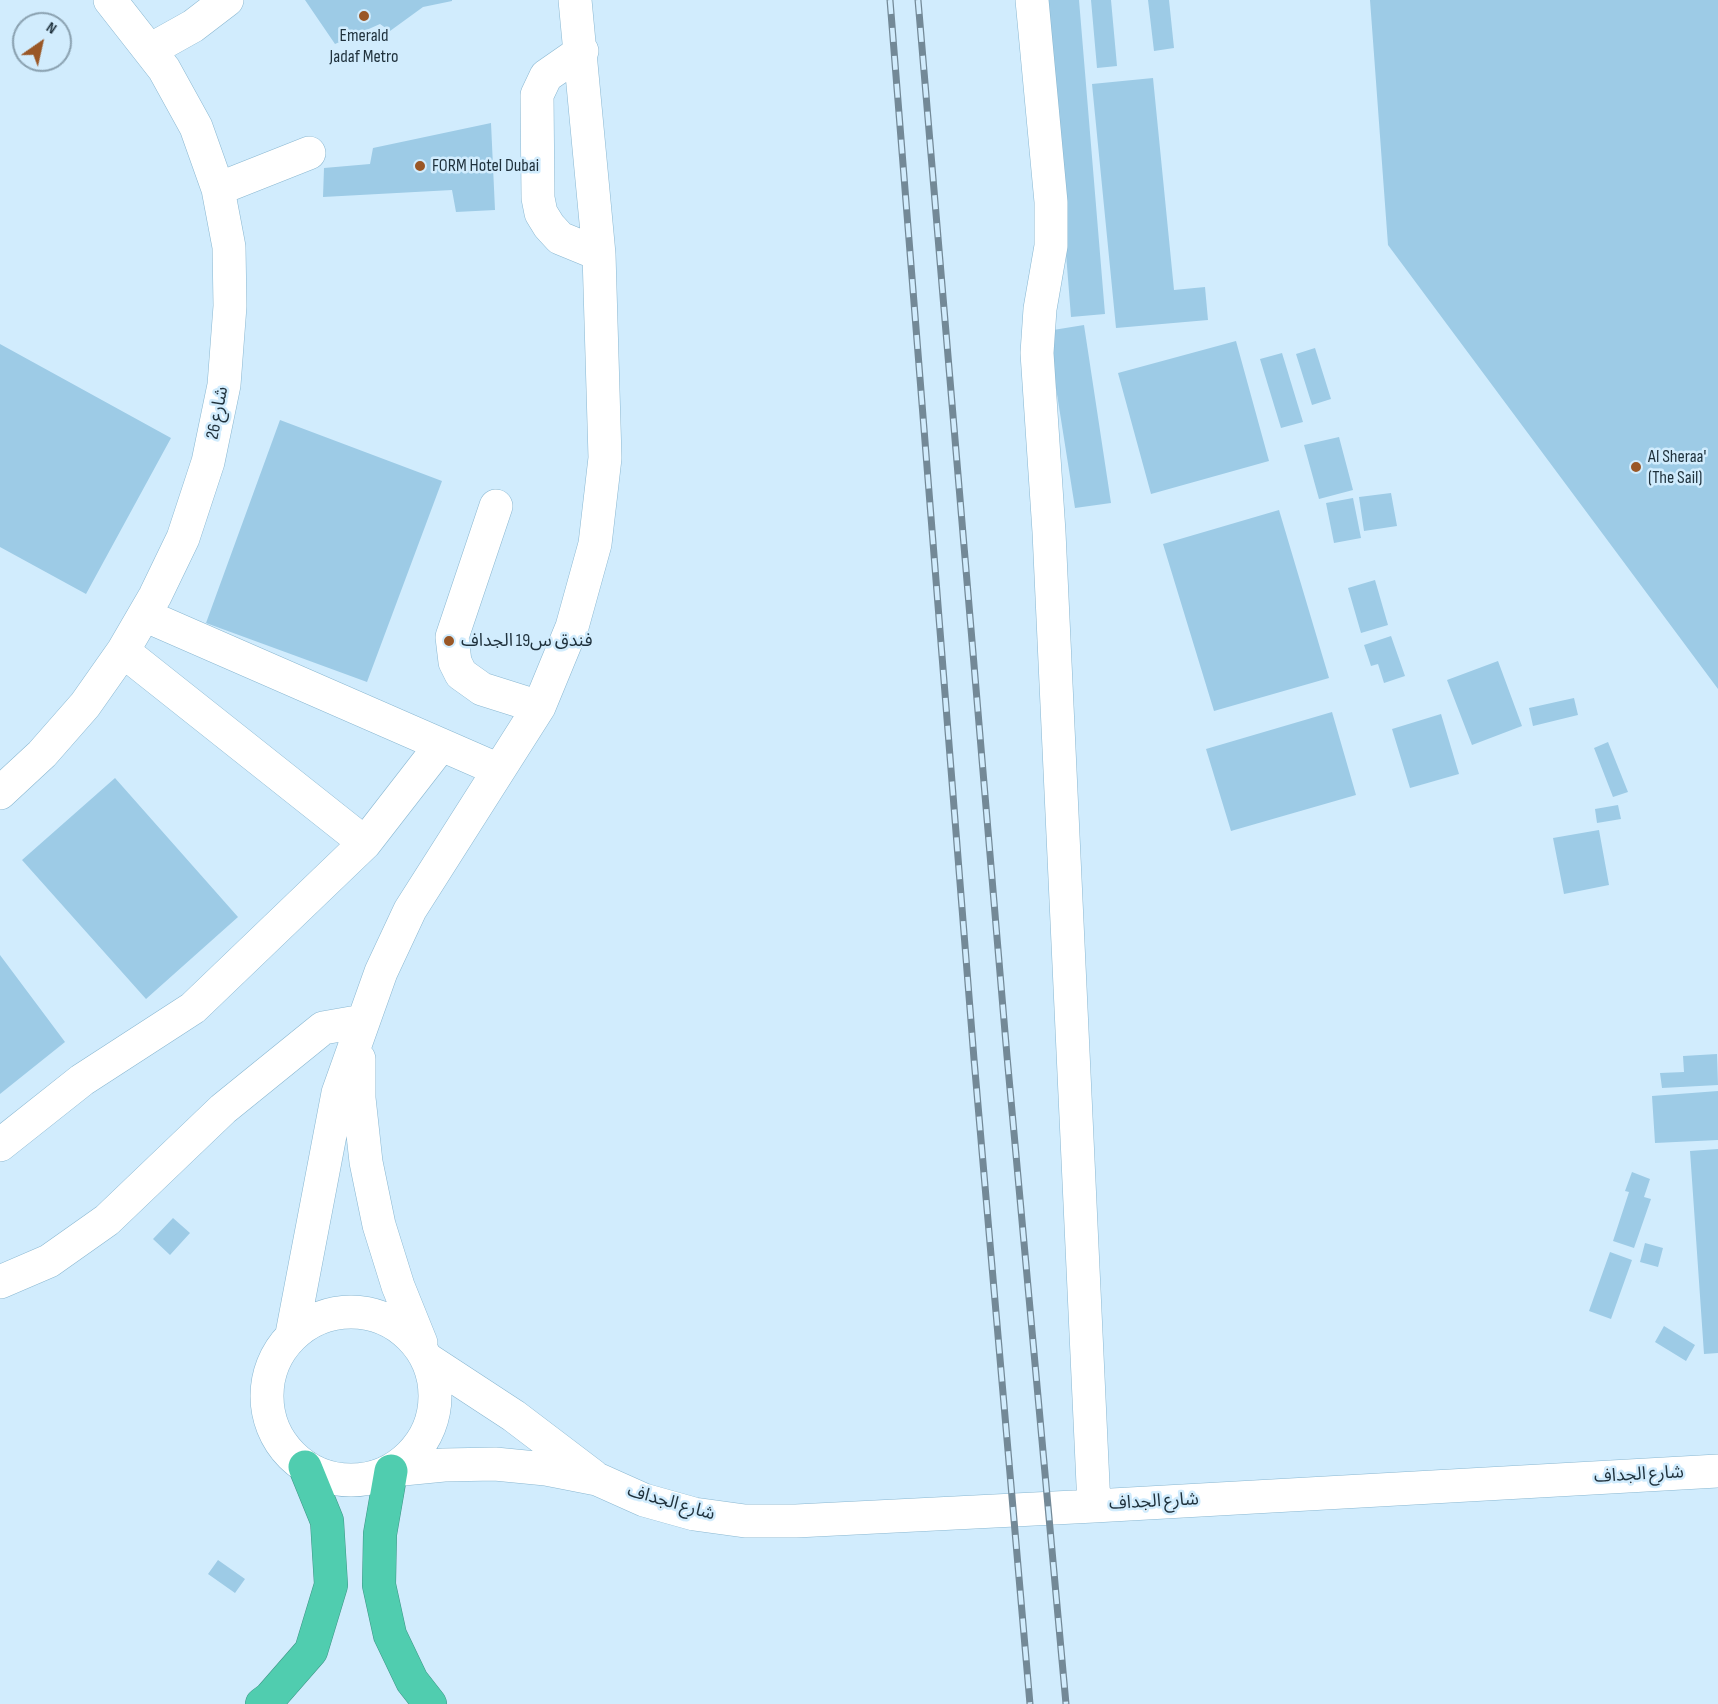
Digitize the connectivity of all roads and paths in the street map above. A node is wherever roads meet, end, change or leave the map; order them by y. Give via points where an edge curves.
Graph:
1 (110, 0) edge
2 (227, 0) edge
3 (575, 0) edge
4 (1032, 0) edge
5 (150, 50) junction
6 (582, 51) junction
7 (309, 153) dead end
8 (218, 189) junction
9 (599, 254) junction
10 (496, 506) dead end
11 (144, 615) junction
12 (123, 651) junction
13 (539, 707) junction
14 (441, 745) junction
15 (499, 770) junction
16 (0, 793) edge
17 (365, 843) junction
18 (361, 1027) junction
19 (0, 1145) edge
20 (0, 1282) edge
21 (292, 1334) junction
22 (425, 1353) junction
23 (306, 1467) junction
24 (392, 1470) junction
25 (1718, 1471) edge
26 (597, 1479) junction
27 (1094, 1506) junction
28 (262, 1704) edge
29 (430, 1704) edge

1 - 5 street, شارع 26
2 - 5 street via 193,26
3 - 6 street
4 - 27 street via 1051,202 1051,246 1037,353 1050,555
5 - 8 street, شارع 26 via 196,127
6 - 9 street
6 - 9 street via 546,76 537,95 538,198 545,219 560,238
7 - 8 street
8 - 11 street, شارع 26 via 229,258 224,385 208,462 183,538
9 - 13 street via 605,458 594,544 572,627
10 - 13 street via 452,637 455,662 461,674 482,689
11 - 12 street, شارع 26
11 - 14 street
12 - 16 street, شارع 26 via 85,705 42,754
12 - 17 street
13 - 15 street
14 - 15 street
14 - 17 street
15 - 18 street via 410,910
17 - 19 street via 193,1008 82,1080
18 - 20 street via 323,1028 223,1109 107,1220 49,1261
18 - 21 street via 338,1093
18 - 22 street via 359,1098 366,1162 379,1225
21 - 22 street via 316,1318 345,1311 373,1314 400,1327
21 - 23 street via 274,1359 266,1389 270,1419 283,1446
22 - 24 street via 435,1383 435,1408 428,1432 414,1453
22 - 26 street, شارع الجداف
23 - 24 street via 333,1478 363,1480
23 - 28 highway via 327,1521 331,1585 311,1651
24 - 26 street, شارع الجداف via 495,1464
24 - 29 highway via 380,1534 379,1585 390,1635 412,1682
25 - 27 street, شارع الجداف
26 - 27 street, شارع الجداف via 644,1500 694,1514 745,1521

